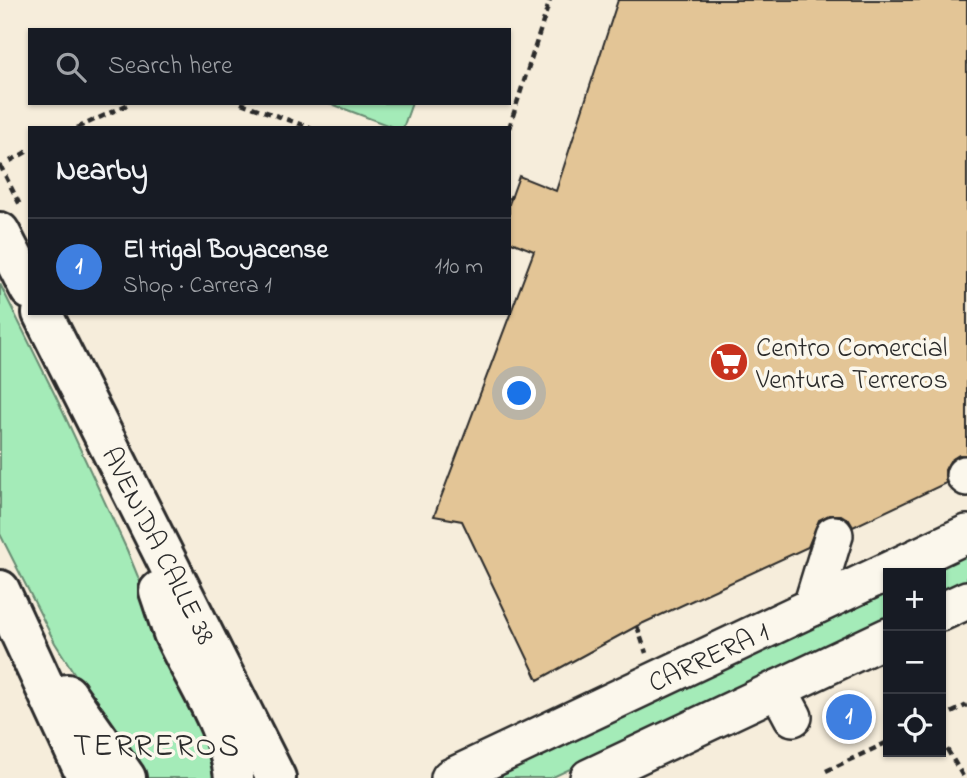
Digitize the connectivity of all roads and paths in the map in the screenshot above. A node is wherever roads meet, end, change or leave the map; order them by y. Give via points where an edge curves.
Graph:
1 (551, 0) edge
2 (127, 105) edge
3 (247, 105) edge
4 (81, 126) edge
5 (305, 126) edge
6 (510, 126) edge
7 (28, 151) edge
8 (10, 161) dead end
9 (0, 165) edge
10 (12, 223) edge
11 (28, 283) edge
12 (43, 315) edge
13 (115, 456) junction
14 (967, 534) edge
15 (834, 535) dead end
16 (967, 600) edge
17 (5, 601) edge
18 (812, 607) junction
19 (946, 610) edge
20 (637, 626) dead end
21 (883, 640) edge
22 (646, 654) dead end
23 (967, 705) edge
24 (946, 716) edge
25 (883, 744) edge
26 (946, 747) edge
27 (826, 771) dead end
28 (87, 778) edge
29 (126, 778) edge
30 (234, 778) edge
31 (276, 778) edge
32 (450, 778) edge
33 (589, 778) edge
34 (964, 778) edge

1 - 6 path
2 - 4 path
3 - 5 path
7 - 8 path
9 - 10 path
10 - 11 main road
12 - 13 main road, AVENIDA CALLE 38
13 - 30 main road via 172,630 219,727
13 - 31 main road, AVENIDA CALLE 38
14 - 18 street, CARRERA 1
15 - 18 street
16 - 19 street
17 - 28 main road
17 - 29 main road
18 - 32 street, CARRERA 1
20 - 22 path
21 - 33 street via 785,703 725,731
23 - 24 path
25 - 27 path
26 - 34 path

